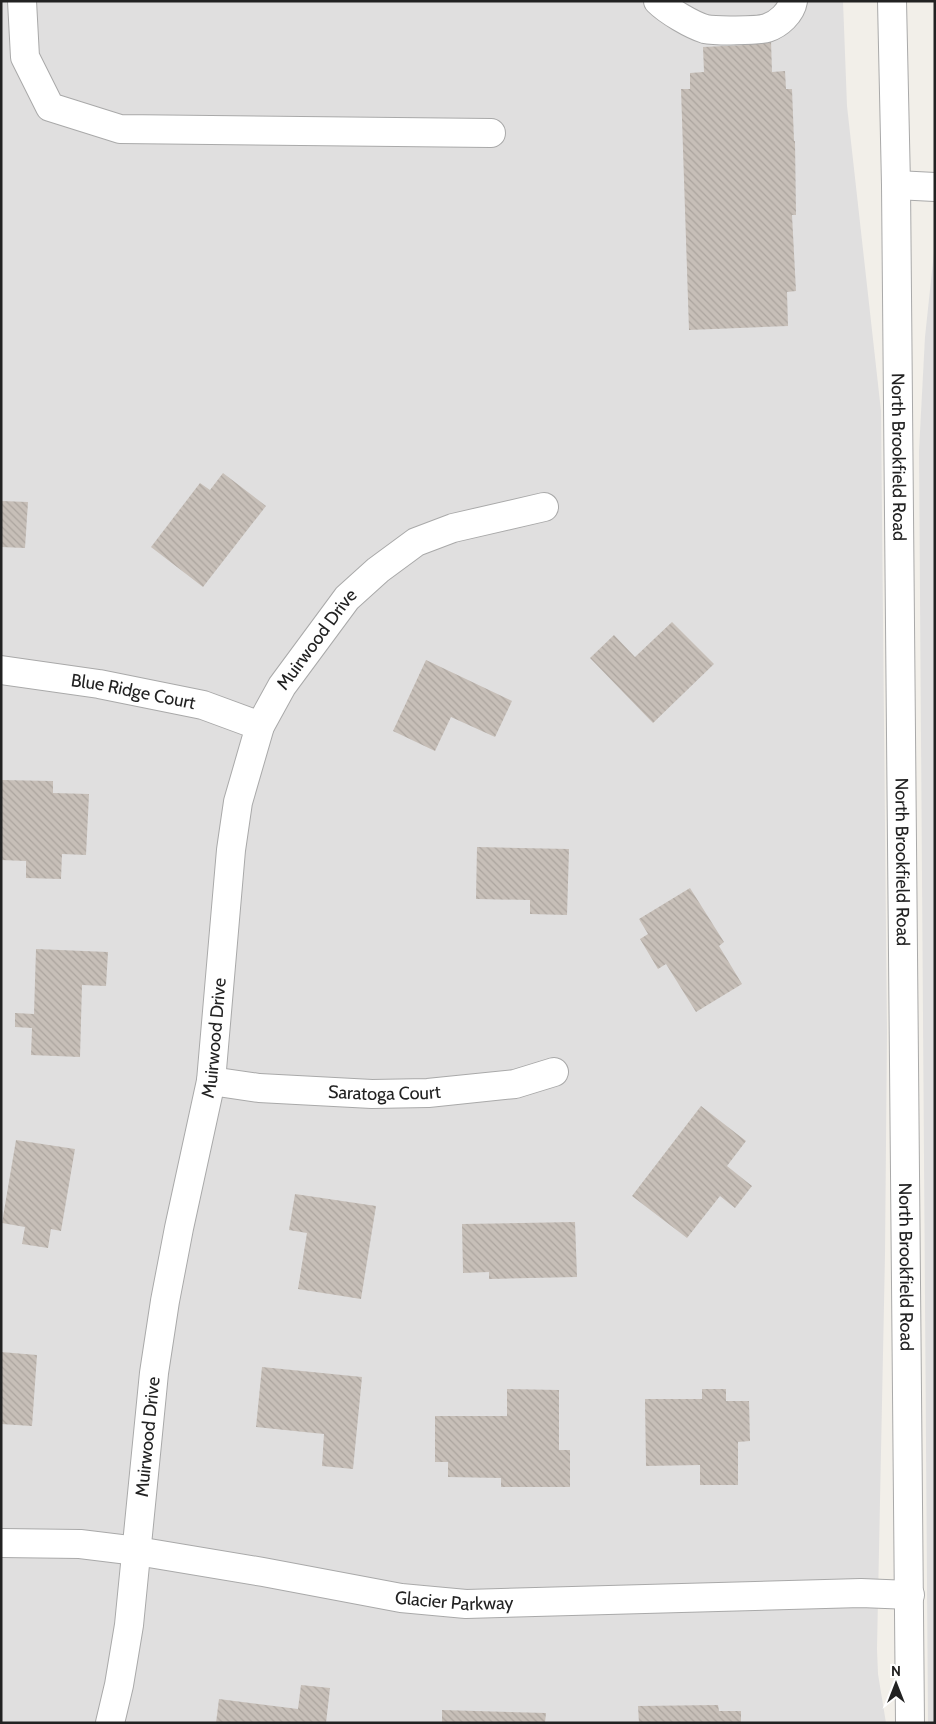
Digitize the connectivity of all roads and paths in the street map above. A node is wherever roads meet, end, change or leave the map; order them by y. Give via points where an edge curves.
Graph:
1 (22, 1) edge
2 (658, 1) edge
3 (793, 1) edge
4 (892, 1) edge
5 (491, 133) dead end
6 (896, 185) junction
7 (935, 187) edge
8 (544, 507) dead end
9 (1, 670) edge
10 (260, 726) junction
11 (554, 1072) dead end
12 (211, 1081) junction
13 (1, 1543) edge
14 (137, 1550) junction
15 (910, 1596) junction
16 (110, 1723) edge
17 (910, 1723) edge

1 - 5 street via 25,57 50,107 120,129
2 - 3 street via 705,29 728,30 767,28 784,18
4 - 6 street, North Brookfield Road
6 - 7 street
6 - 15 street, North Brookfield Road
8 - 10 street, Muirwood Drive via 452,528 416,542 378,570 347,598 282,686
9 - 10 street, Blue Ridge Court via 99,684 203,705
10 - 12 street, Muirwood Drive via 238,802 231,850
11 - 12 street, Saratoga Court via 515,1084 428,1093 372,1094 259,1088
12 - 14 street, Muirwood Drive via 165,1302 154,1373
13 - 14 street, Glacier Parkway via 80,1544
14 - 15 street, Glacier Parkway via 401,1598 466,1604 861,1594
14 - 16 street, Muirwood Drive via 130,1625
15 - 17 street, North Brookfield Road

